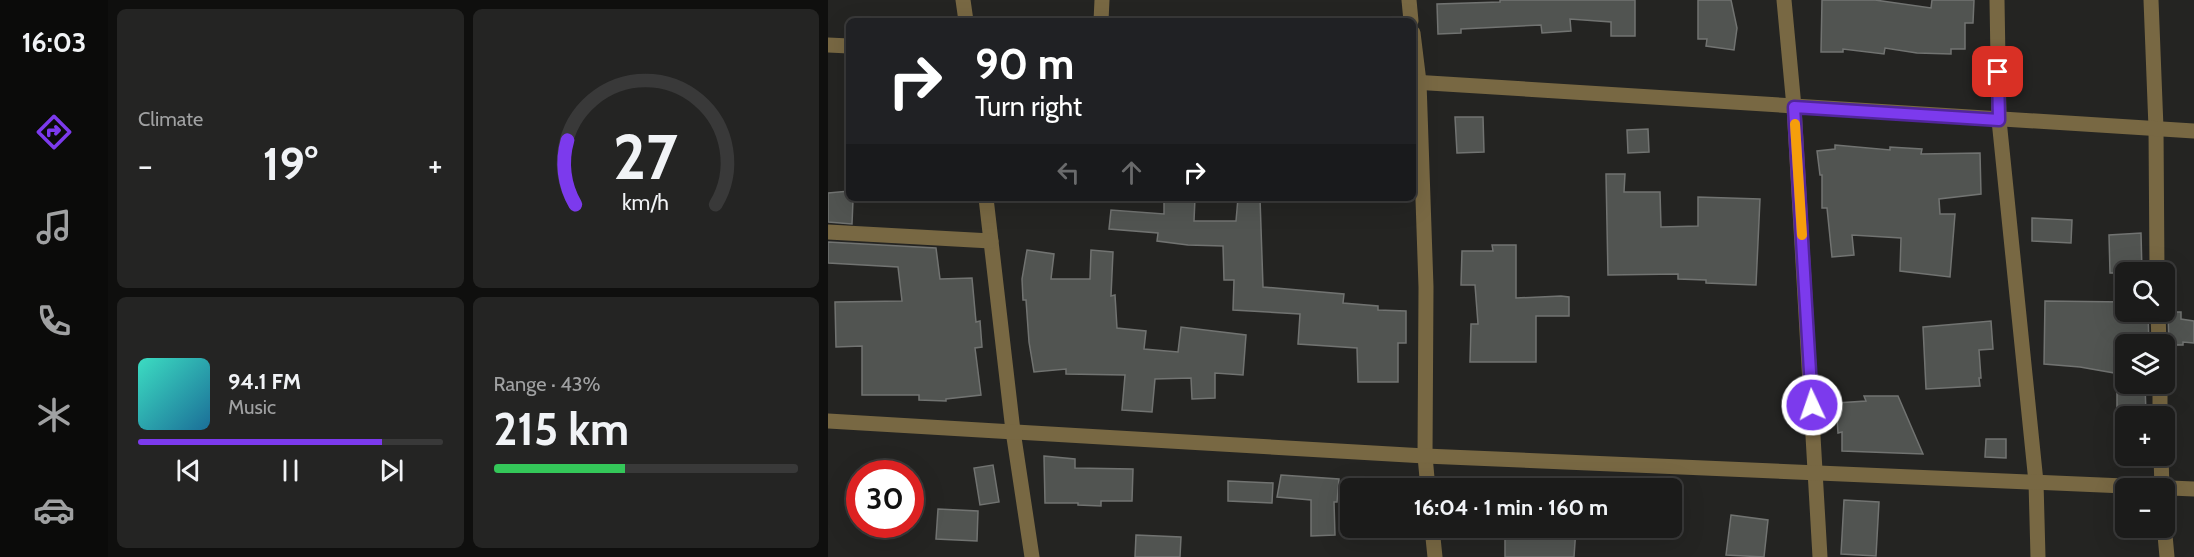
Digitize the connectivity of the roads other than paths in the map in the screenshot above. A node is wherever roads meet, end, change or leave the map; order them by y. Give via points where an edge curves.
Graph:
1 (963, 0) edge
2 (1101, 0) edge
3 (1409, 0) edge
4 (1784, 0) edge
5 (1997, 0) edge
6 (2151, 0) edge
7 (966, 18) edge
8 (1101, 18) edge
9 (1412, 18) edge
10 (828, 45) edge
11 (846, 46) edge
12 (1416, 82) edge
13 (1794, 107) junction
14 (1999, 120) junction
15 (2156, 129) junction
16 (2194, 131) edge
17 (986, 201) edge
18 (828, 232) edge
19 (991, 241) junction
20 (2157, 262) edge
21 (828, 422) edge
22 (1013, 431) junction
23 (1425, 456) junction
24 (1816, 474) junction
25 (1427, 478) edge
26 (2036, 482) junction
27 (2115, 486) edge
28 (2175, 489) edge
29 (2194, 489) edge
30 (1433, 538) edge
31 (2165, 538) edge
32 (1032, 557) edge
33 (1435, 557) edge
34 (1820, 557) edge
35 (2038, 557) edge
36 (2167, 557) edge

1 - 7 street
2 - 8 street
3 - 9 street
4 - 13 street
5 - 14 street
6 - 15 street
10 - 11 street
12 - 13 street
12 - 23 street via 1425,286
13 - 14 street
13 - 24 street
14 - 15 street
14 - 26 street
15 - 16 street
15 - 20 street
17 - 19 street
18 - 19 street
19 - 22 street
21 - 22 street
22 - 23 street
22 - 32 street
23 - 24 street
23 - 25 street
24 - 26 street
24 - 34 street
26 - 27 street
26 - 35 street
28 - 29 street
30 - 33 street
31 - 36 street

